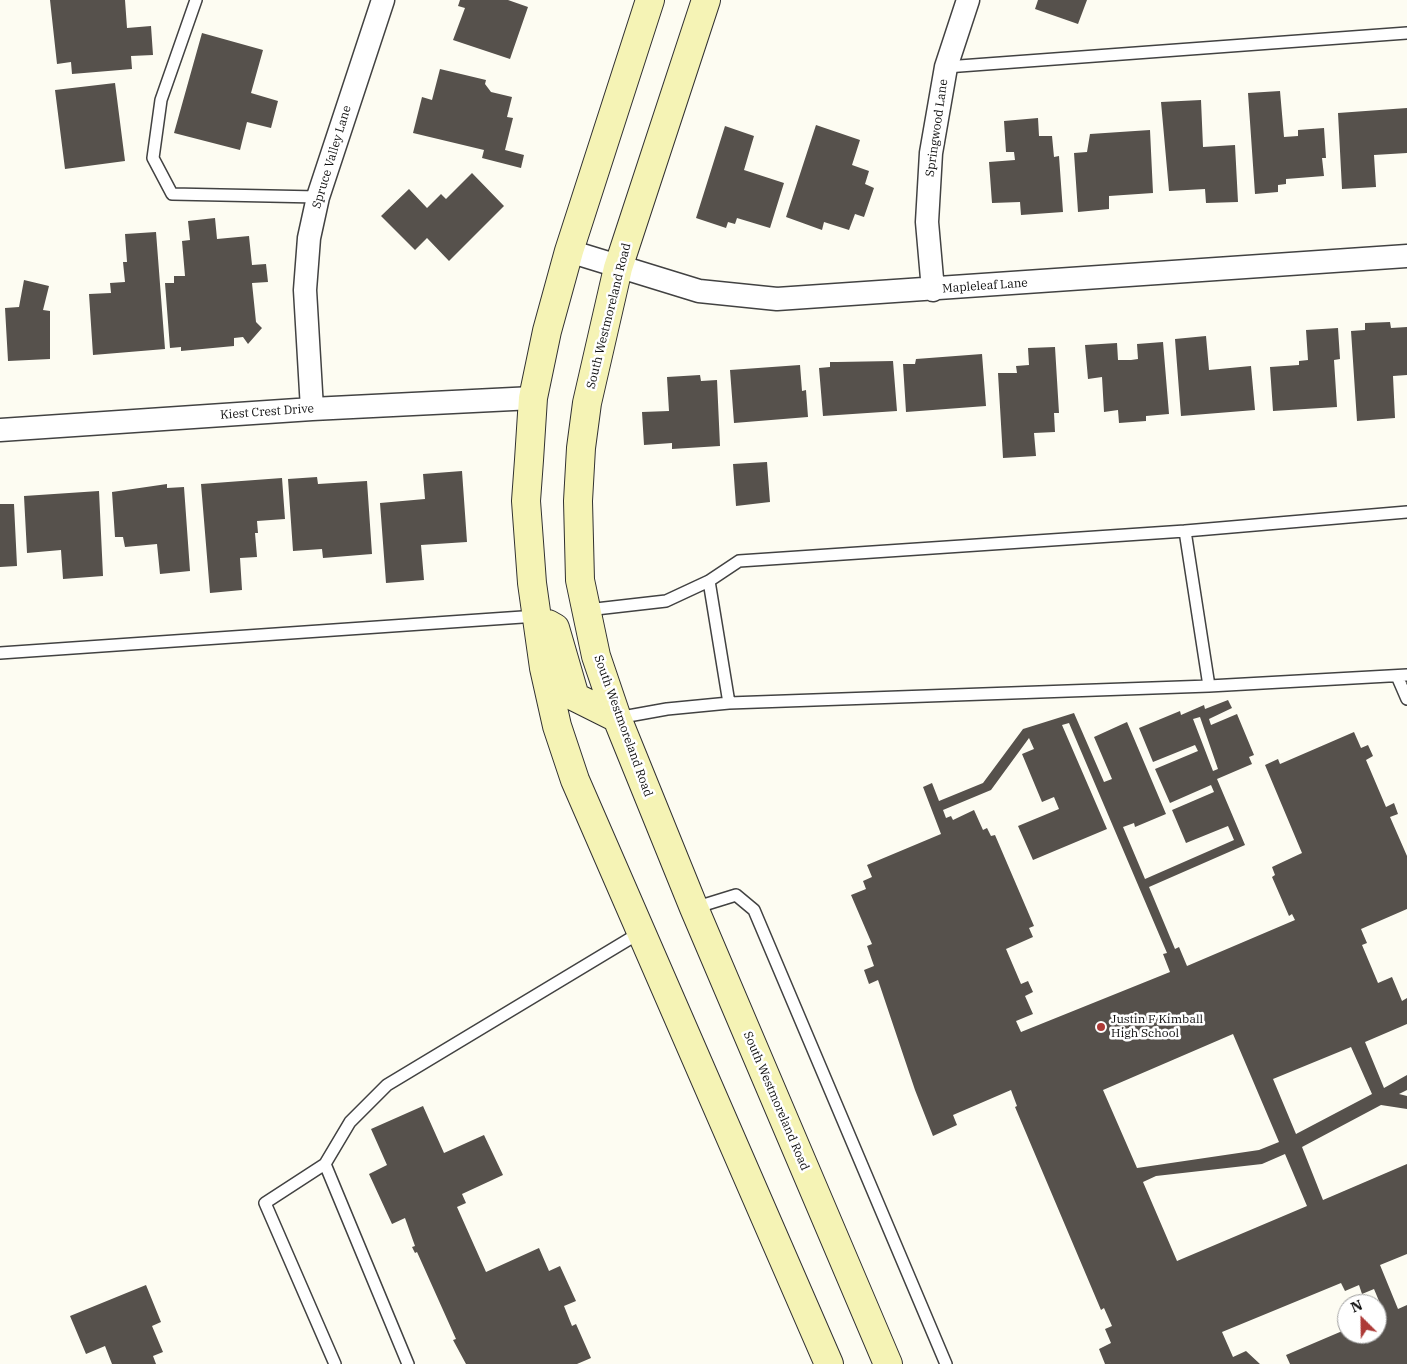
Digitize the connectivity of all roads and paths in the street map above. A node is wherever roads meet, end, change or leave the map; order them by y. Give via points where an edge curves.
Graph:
1 (196, 0) edge
2 (383, 0) edge
3 (650, 0) edge
4 (706, 0) edge
5 (968, 0) edge
6 (1407, 34) edge
7 (946, 67) junction
8 (318, 197) junction
9 (569, 251) junction
10 (1407, 256) edge
11 (618, 268) junction
12 (933, 290) junction
13 (534, 398) junction
14 (312, 409) junction
15 (0, 430) edge
16 (1407, 512) edge
17 (1185, 531) junction
18 (709, 581) junction
19 (586, 610) junction
20 (537, 616) junction
21 (0, 653) edge
22 (1402, 676) edge
23 (1209, 686) junction
24 (1407, 699) edge
25 (729, 704) junction
26 (618, 718) junction
27 (694, 908) junction
28 (642, 931) junction
29 (325, 1164) junction
30 (335, 1364) edge
31 (408, 1364) edge
32 (828, 1364) edge
33 (888, 1364) edge
34 (946, 1364) edge

1 - 8 lane via 161,100 153,158 172,194
2 - 8 street, Spruce Valley Lane
3 - 9 main road
4 - 11 main road, South Westmoreland Road
5 - 7 street, Springwood Lane
6 - 7 lane
7 - 12 street, Springwood Lane via 931,153 927,222
8 - 14 street, Spruce Valley Lane via 305,290
9 - 11 street, Mapleleaf Lane
9 - 13 main road via 547,331
10 - 12 street, Mapleleaf Lane
11 - 12 street, Mapleleaf Lane via 698,291 777,299
11 - 19 main road, South Westmoreland Road via 587,403 581,448 578,501 580,580
13 - 14 street, Kiest Crest Drive
13 - 20 main road via 526,501
14 - 15 street, Kiest Crest Drive
16 - 17 lane
17 - 18 lane via 739,561
17 - 23 lane
18 - 19 lane via 666,601
18 - 25 lane
19 - 26 main road, South Westmoreland Road via 596,656
20 - 21 lane
20 - 26 main road via 555,628 575,698
20 - 28 main road via 548,688 575,780
22 - 23 lane
22 - 24 lane
23 - 25 lane
25 - 26 lane via 667,709
26 - 27 main road, South Westmoreland Road
27 - 33 main road, South Westmoreland Road
27 - 34 lane via 736,895 754,910
28 - 29 lane via 387,1085 350,1122
28 - 32 main road
29 - 30 lane via 265,1203
29 - 31 lane

